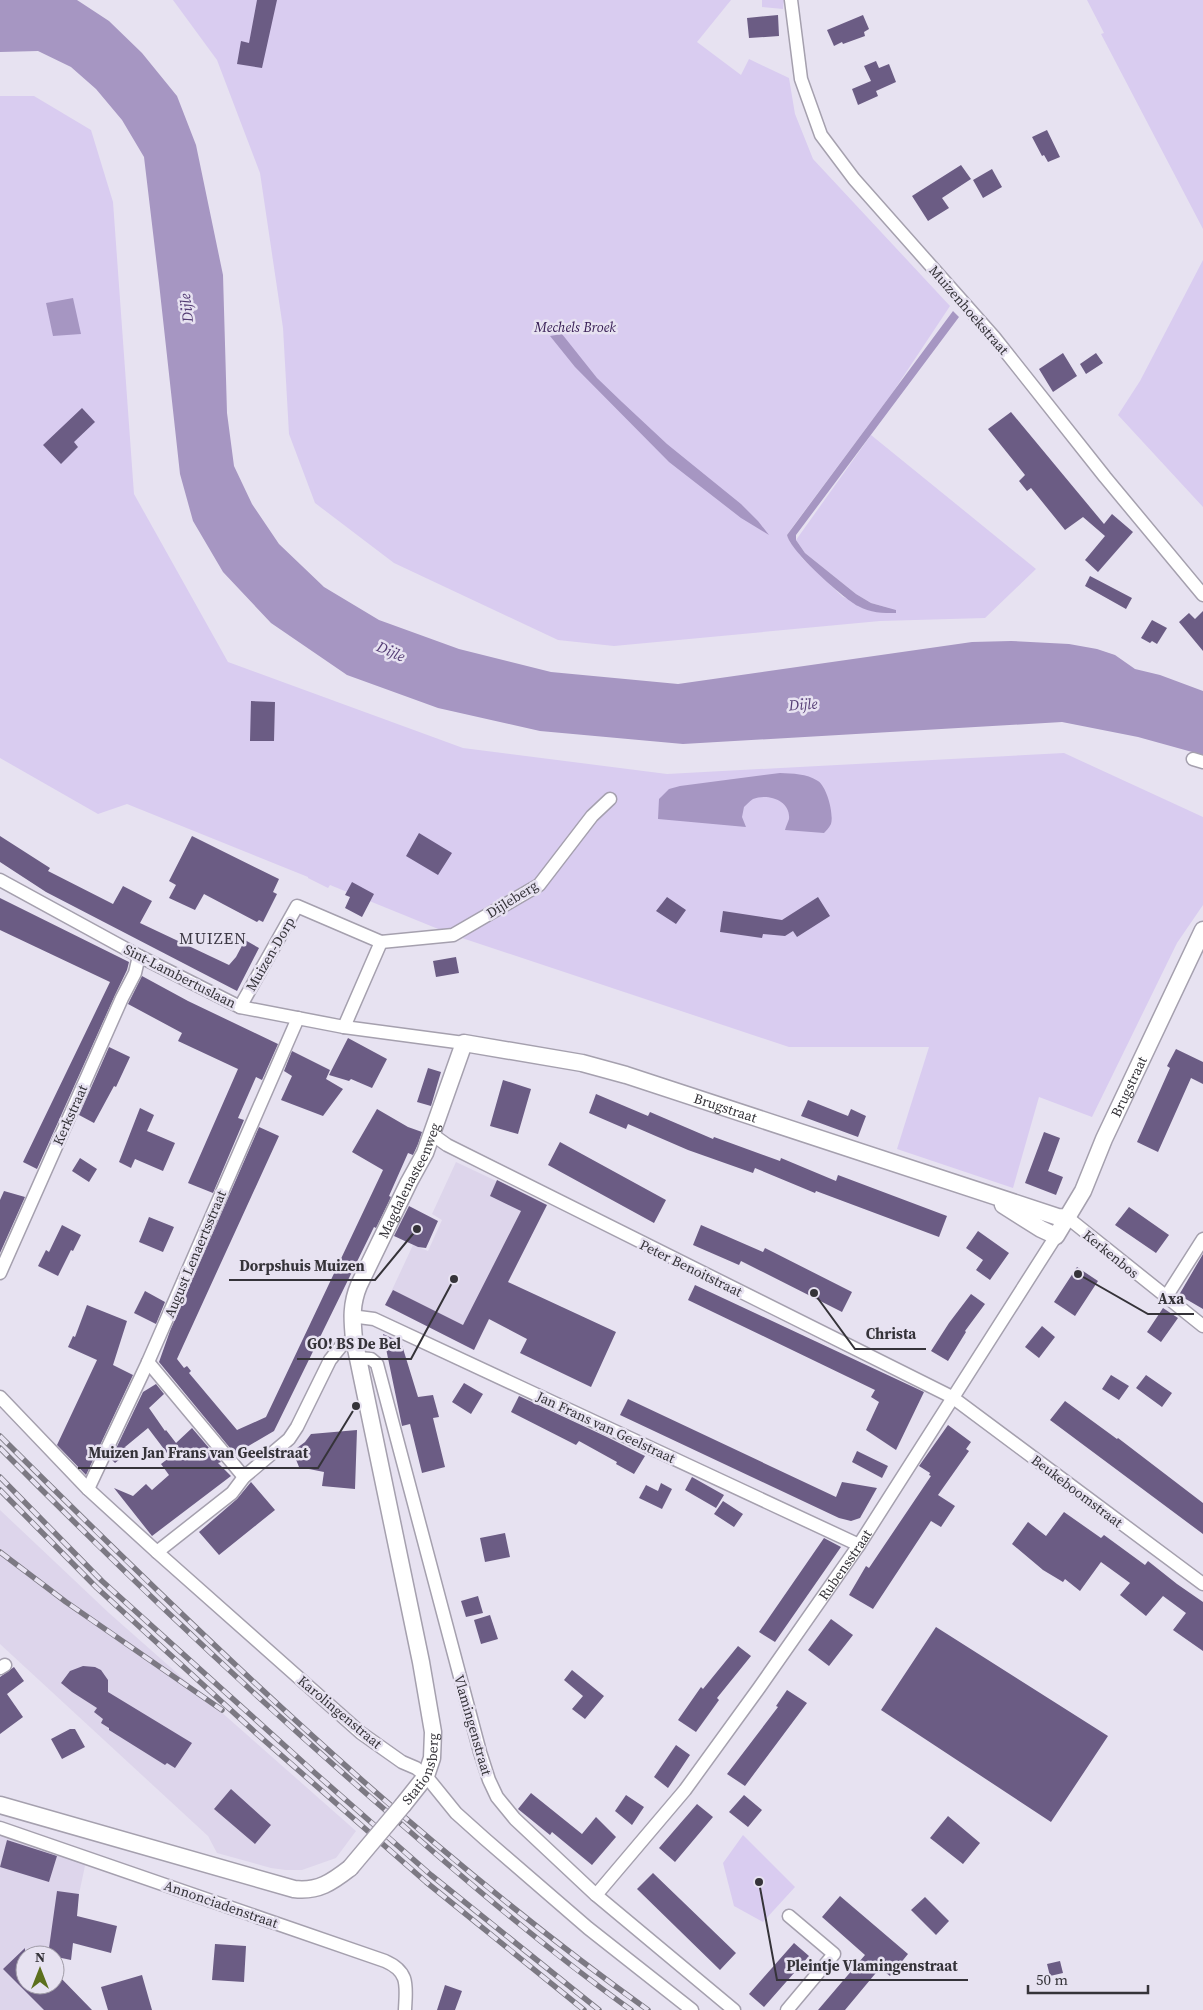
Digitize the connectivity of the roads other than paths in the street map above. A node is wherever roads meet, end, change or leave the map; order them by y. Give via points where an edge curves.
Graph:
1 (791, 0) edge
2 (1203, 595) edge
3 (610, 799) dead end
4 (0, 880) edge
5 (1203, 930) edge
6 (381, 942) junction
7 (139, 956) junction
8 (240, 1007) junction
9 (298, 1018) junction
10 (344, 1027) junction
11 (464, 1043) junction
12 (433, 1135) junction
13 (982, 1192) junction
14 (1068, 1218) junction
15 (1056, 1236) junction
16 (1203, 1239) edge
17 (0, 1273) edge
18 (1166, 1297) junction
19 (351, 1316) junction
20 (1203, 1326) edge
21 (354, 1339) junction
22 (358, 1358) junction
23 (148, 1362) junction
24 (0, 1397) edge
25 (952, 1397) junction
26 (244, 1478) junction
27 (88, 1490) junction
28 (859, 1545) junction
29 (157, 1552) junction
30 (1203, 1584) edge
31 (426, 1776) junction
32 (0, 1805) edge
33 (0, 1828) edge
34 (596, 1895) junction
35 (789, 1916) dead end
36 (405, 2010) edge
37 (692, 2010) edge
38 (734, 2010) edge
39 (787, 2010) edge

1 - 2 street, Muizenhoekstraat via 802,80 821,135 854,179 994,337
3 - 6 street, Dijleberg via 592,816 539,884 453,935
4 - 7 street, Sint-Lambertuslaan
5 - 14 street, Brugstraat
6 - 8 street, Muizen-Dorp via 297,906
6 - 10 street
7 - 8 street, Sint-Lambertuslaan
7 - 17 street, Kerkstraat via 135,973
8 - 9 street, Sint-Lambertuslaan
9 - 10 street, Sint-Lambertuslaan
9 - 23 street, August Lenaertsstraat
10 - 11 street, Sint-Lambertuslaan
11 - 12 street, Magdalenasteenweg
11 - 13 street, Brugstraat via 582,1063 626,1074
12 - 19 street, Magdalenasteenweg via 359,1285
12 - 25 street, Peter Benoitstraat via 606,1226
13 - 14 street, Brugstraat via 1058,1218
13 - 15 street, Brugstraat via 1041,1230
14 - 15 street, Rubensstraat
14 - 18 street, Kerkenbos
15 - 25 street, Rubensstraat
16 - 18 street
18 - 20 street, Kerkenbos
19 - 21 street, Stationsberg
19 - 28 street, Jan Frans van Geelstraat via 374,1319
21 - 22 street, Stationsberg
21 - 26 street via 342,1345 330,1360 289,1439
22 - 31 street, Stationsberg via 429,1706 433,1746
22 - 34 street, Vlamingenstraat via 371,1359 377,1364 489,1780 497,1797 515,1819
23 - 26 street
23 - 27 street, August Lenaertsstraat
24 - 27 street, Karolingenstraat
25 - 28 street, Rubensstraat
25 - 30 street, Beukeboomstraat
26 - 29 street via 232,1494
27 - 29 street, Karolingenstraat
28 - 34 street, Rubensstraat via 685,1790
29 - 31 street, Karolingenstraat via 361,1733
31 - 32 street, Stationsberg, bridge via 350,1868 333,1881 312,1890 294,1889
31 - 37 street, Karolingenstraat via 456,1812 485,1839 588,1928
33 - 36 street, Annonciadenstraat via 391,1963 406,1980
34 - 38 street, Vlamingenstraat
35 - 39 street via 834,1954

